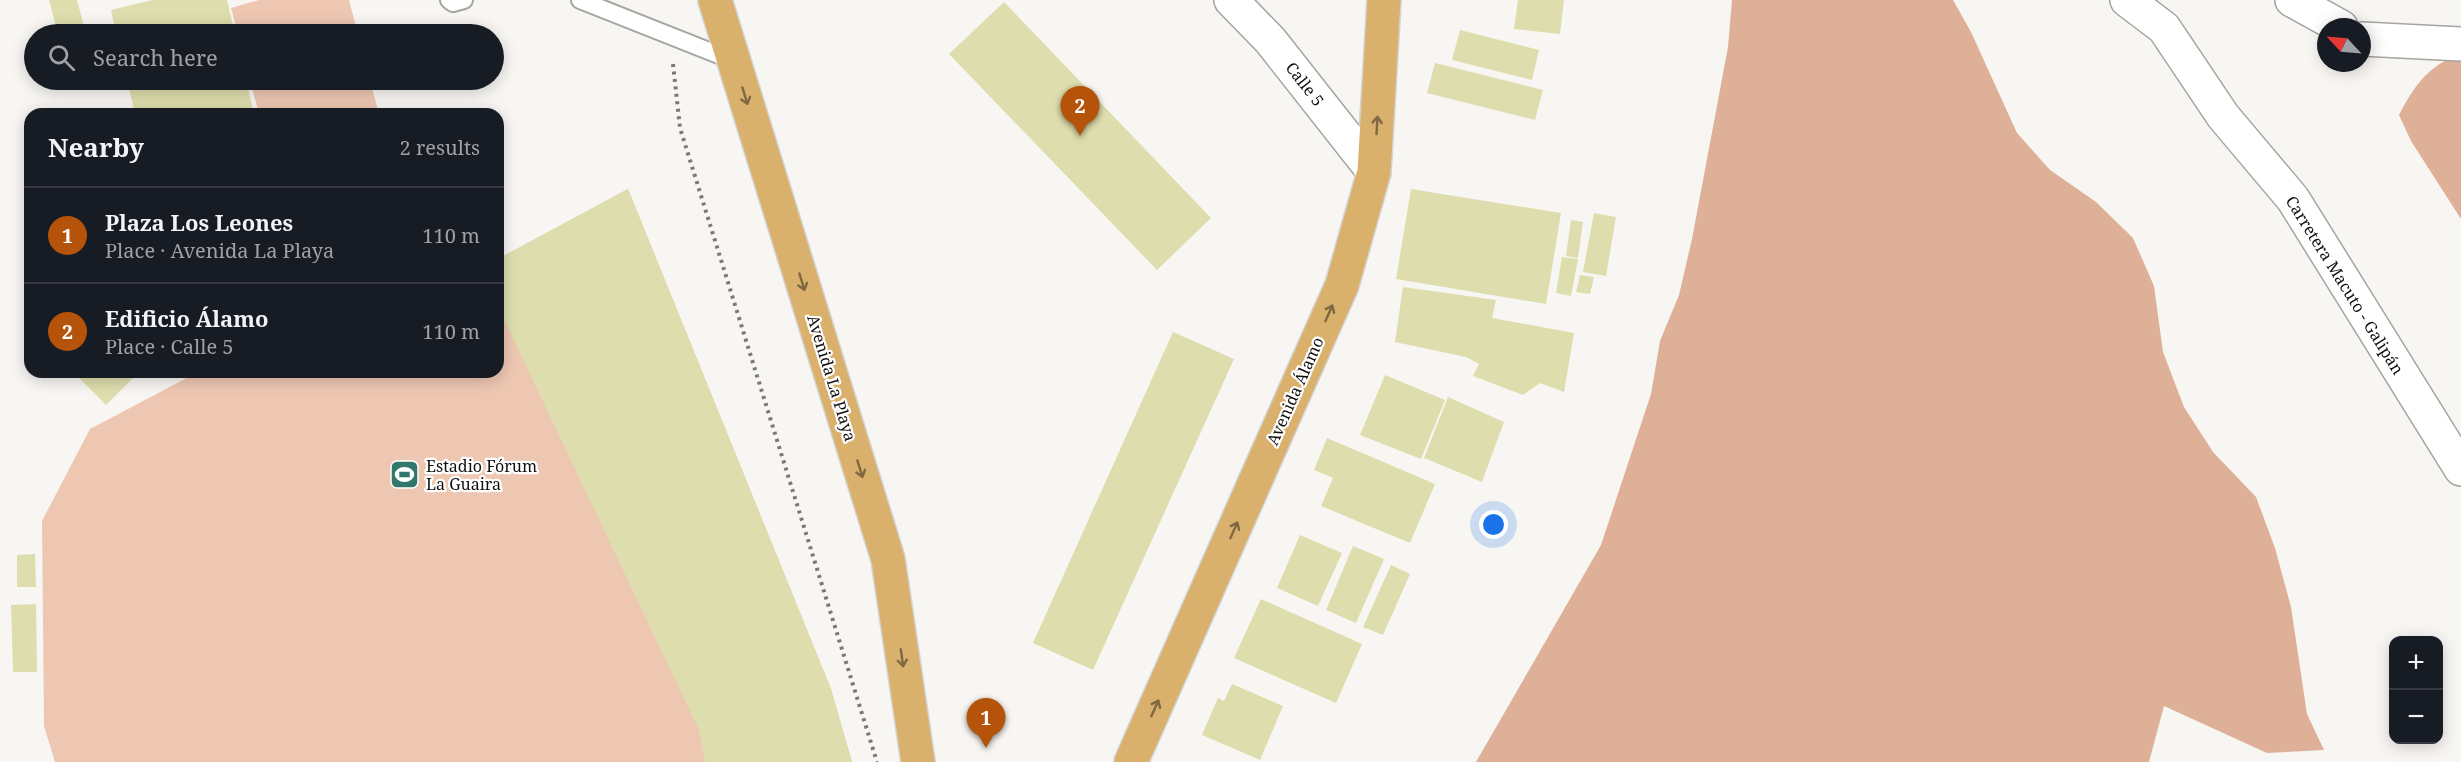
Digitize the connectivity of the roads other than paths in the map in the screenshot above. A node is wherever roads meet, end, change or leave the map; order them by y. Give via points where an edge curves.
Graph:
1 (449, 0) edge
2 (464, 0) edge
3 (580, 0) edge
4 (715, 0) edge
5 (1231, 0) edge
6 (1384, 0) edge
7 (2127, 0) edge
8 (2292, 0) edge
9 (2325, 18) edge
10 (2371, 39) edge
11 (2461, 44) edge
12 (734, 61) junction
13 (1374, 171) junction
14 (2461, 469) edge
15 (918, 762) edge
16 (1131, 762) edge

1 - 2 lane
3 - 12 lane
4 - 12 main road, Avenida La Playa
5 - 13 main road, Calle 5 via 1270,40
13 -> 6 main road, Avenida Álamo
7 - 14 main road, Carretera Macuto - Galipán via 2164,28 2223,116 2293,199
8 - 9 main road
10 - 11 main road
12 -> 15 main road, Avenida La Playa via 888,559
16 -> 13 main road, Avenida Álamo via 1342,285

